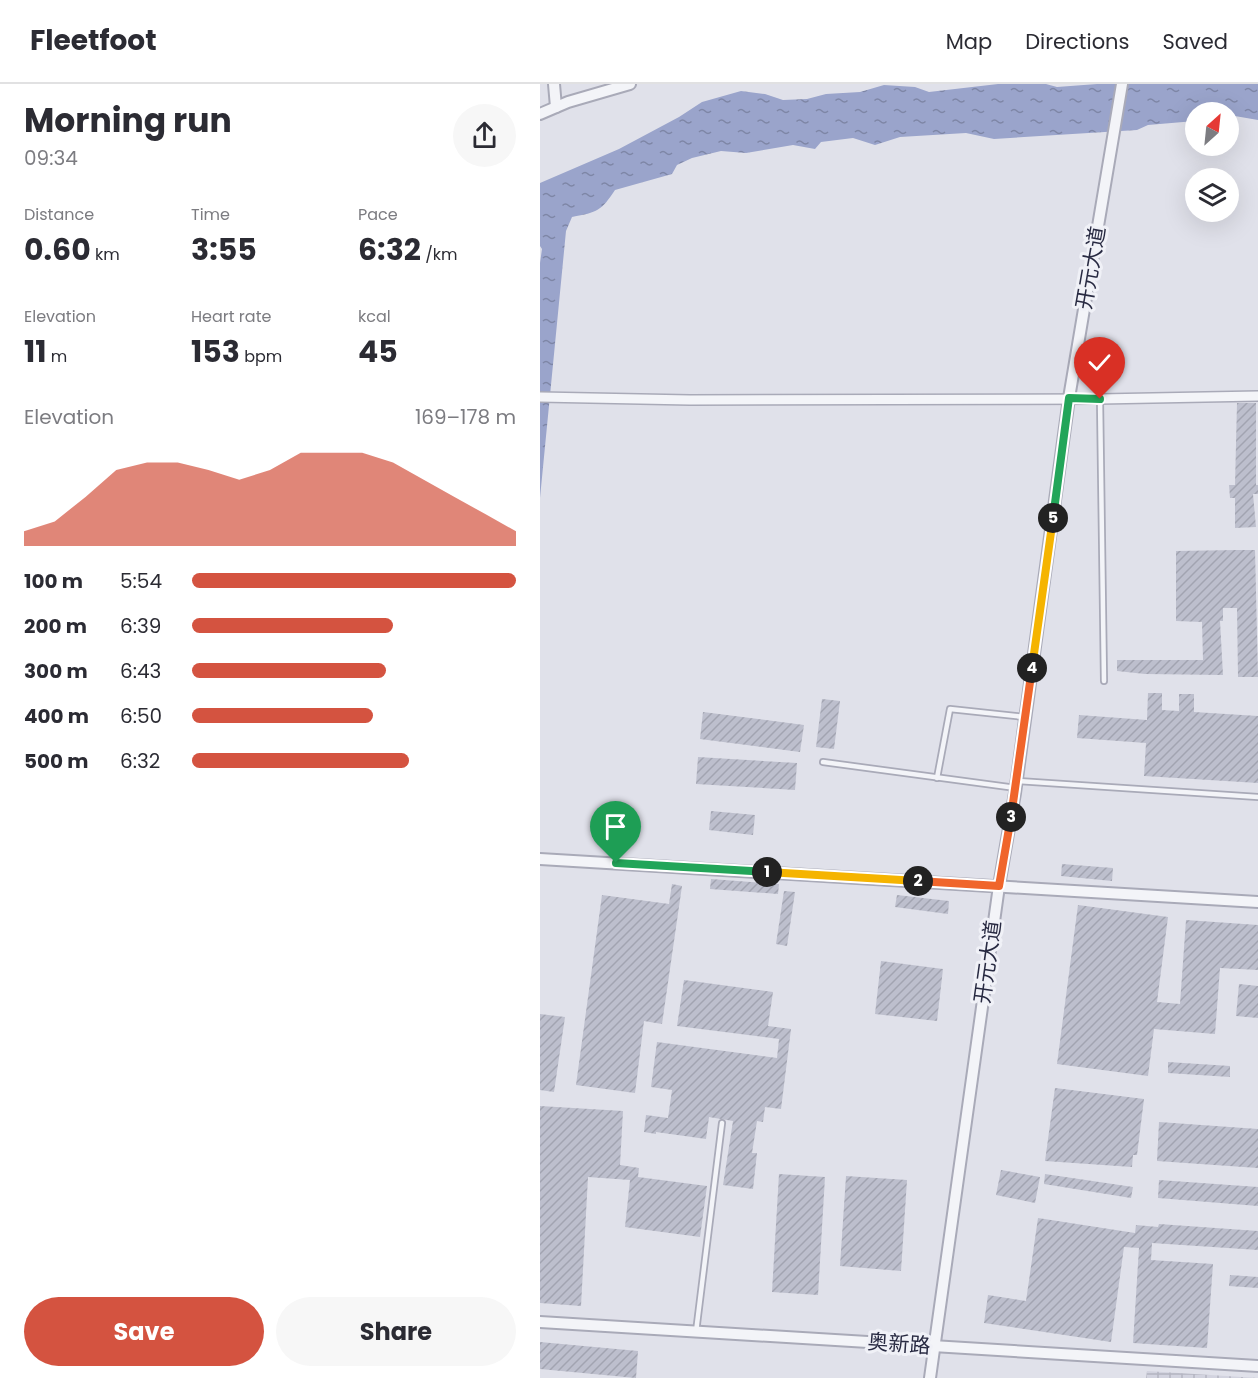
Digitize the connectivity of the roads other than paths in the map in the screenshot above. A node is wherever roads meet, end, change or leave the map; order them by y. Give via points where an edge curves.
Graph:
1 (554, 84) edge
2 (630, 84) edge
3 (1122, 84) edge
4 (556, 107) junction
5 (540, 114) edge
6 (1258, 396) edge
7 (540, 398) edge
8 (1069, 398) junction
9 (1100, 399) junction
10 (1104, 681) dead end
11 (1025, 717) junction
12 (823, 762) dead end
13 (937, 777) junction
14 (1016, 785) junction
15 (1258, 797) edge
16 (540, 859) edge
17 (999, 886) junction
18 (1258, 902) edge
19 (722, 1123) dead end
20 (540, 1322) edge
21 (696, 1332) junction
22 (1258, 1366) edge
23 (930, 1378) edge

1 - 4 street
2 - 4 street
3 - 8 street, 开元大道
4 - 5 street
6 - 9 street
7 - 8 street
8 - 9 street
8 - 11 street, 开元大道
9 - 10 lane
11 - 13 lane via 950,709
11 - 14 street, 开元大道
12 - 13 lane
13 - 14 lane
14 - 15 lane
14 - 17 street, 开元大道
16 - 17 street
17 - 18 street
17 - 23 street, 开元大道
19 - 21 lane
20 - 21 street, 奥新路
21 - 22 street, 奥新路

